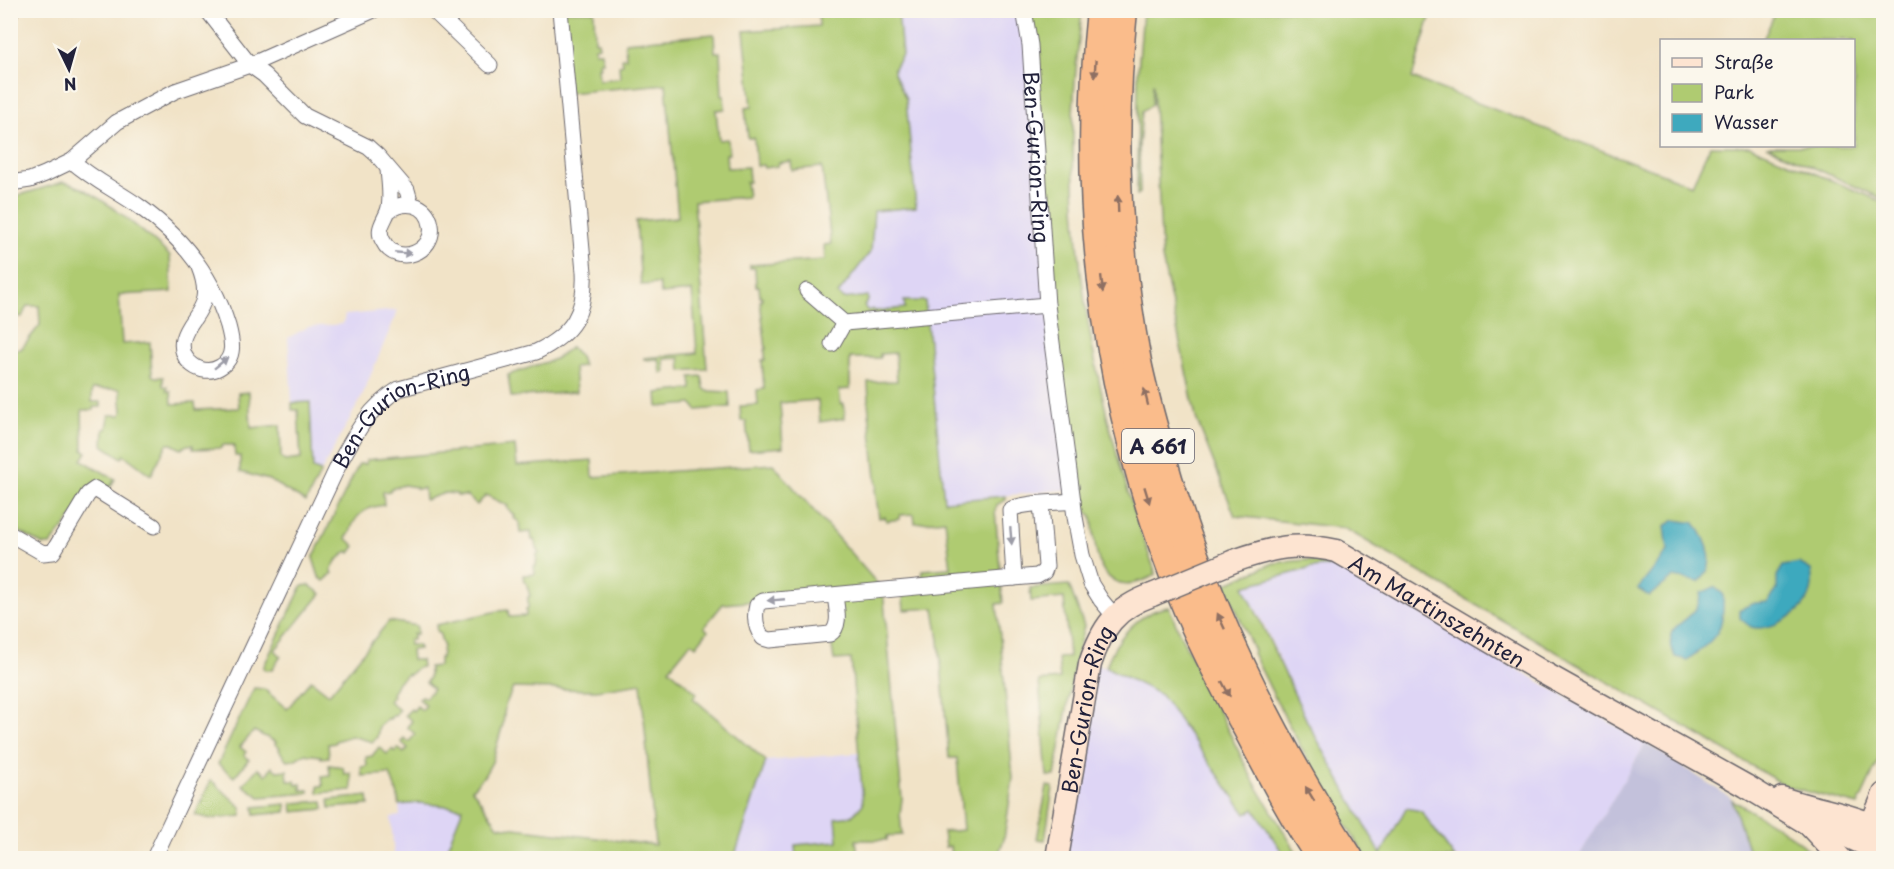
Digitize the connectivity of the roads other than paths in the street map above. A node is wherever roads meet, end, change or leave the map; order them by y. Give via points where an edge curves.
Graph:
1 (207, 10) edge
2 (374, 10) edge
3 (433, 10) edge
4 (560, 10) edge
5 (1024, 10) edge
6 (1101, 10) edge
7 (1123, 10) edge
8 (250, 65) junction
9 (490, 65) dead end
10 (72, 160) junction
11 (388, 170) junction
12 (10, 183) edge
13 (411, 204) junction
14 (388, 211) junction
15 (199, 267) junction
16 (807, 291) dead end
17 (1047, 305) junction
18 (190, 323) junction
19 (844, 323) junction
20 (228, 327) junction
21 (832, 344) dead end
22 (1073, 501) junction
23 (1041, 504) junction
24 (154, 526) dead end
25 (10, 534) edge
26 (1014, 578) junction
27 (835, 595) junction
28 (1114, 616) junction
29 (1746, 786) junction
30 (1884, 794) edge
31 (1807, 823) junction
32 (1875, 845) edge
33 (154, 858) edge
34 (1057, 858) edge
35 (1321, 858) edge
36 (1349, 858) edge
37 (1840, 858) edge

1 - 8 street
2 - 8 street
3 - 9 street
4 - 33 street, Ben-Gurion-Ring via 585,289 576,319 566,333 536,352 399,389 373,409 339,464
5 - 17 street, Ben-Gurion-Ring via 1030,45
6 -> 35 highway, A 661 via 1093,115 1096,226 1107,329 1129,429 1183,598 1257,747
36 -> 7 highway, A 661 via 1245,676 1206,589 1170,490 1152,424 1137,364 1118,222 1116,111
8 - 10 street via 175,91 117,122
8 - 11 street via 305,116 369,147
10 - 12 street via 37,177
10 - 15 street via 163,225
11 - 13 street via 407,190
11 - 14 street
13 - 14 street
14 -> 13 street via 381,221 382,241 393,252 416,253 430,240 432,230 426,213
15 - 18 street via 204,296
15 - 20 street via 214,289
16 - 19 street
17 - 19 street
17 - 22 street, Ben-Gurion-Ring
18 - 20 street via 213,316
18 -> 20 street via 182,346 184,355 190,363 206,370 226,363 231,354
19 - 21 street
22 - 23 street
22 - 28 street, Ben-Gurion-Ring via 1091,584
23 - 26 street via 1044,572
23 -> 26 street via 1010,510
24 - 25 street via 95,489 87,494 53,552 43,552
26 - 27 street
27 -> 27 street via 763,602 755,612 758,632 763,639 770,640 830,634 837,624
28 - 29 street, Am Martinszehnten, bridge via 1136,600 1267,550 1312,546 1337,551
28 - 34 street, Ben-Gurion-Ring via 1103,631 1090,664
29 - 31 street, Am Martinszehnten
29 - 32 street, Am Martinszehnten via 1804,806 1858,818
30 - 32 street
31 - 32 street, Am Martinszehnten
31 - 37 street

